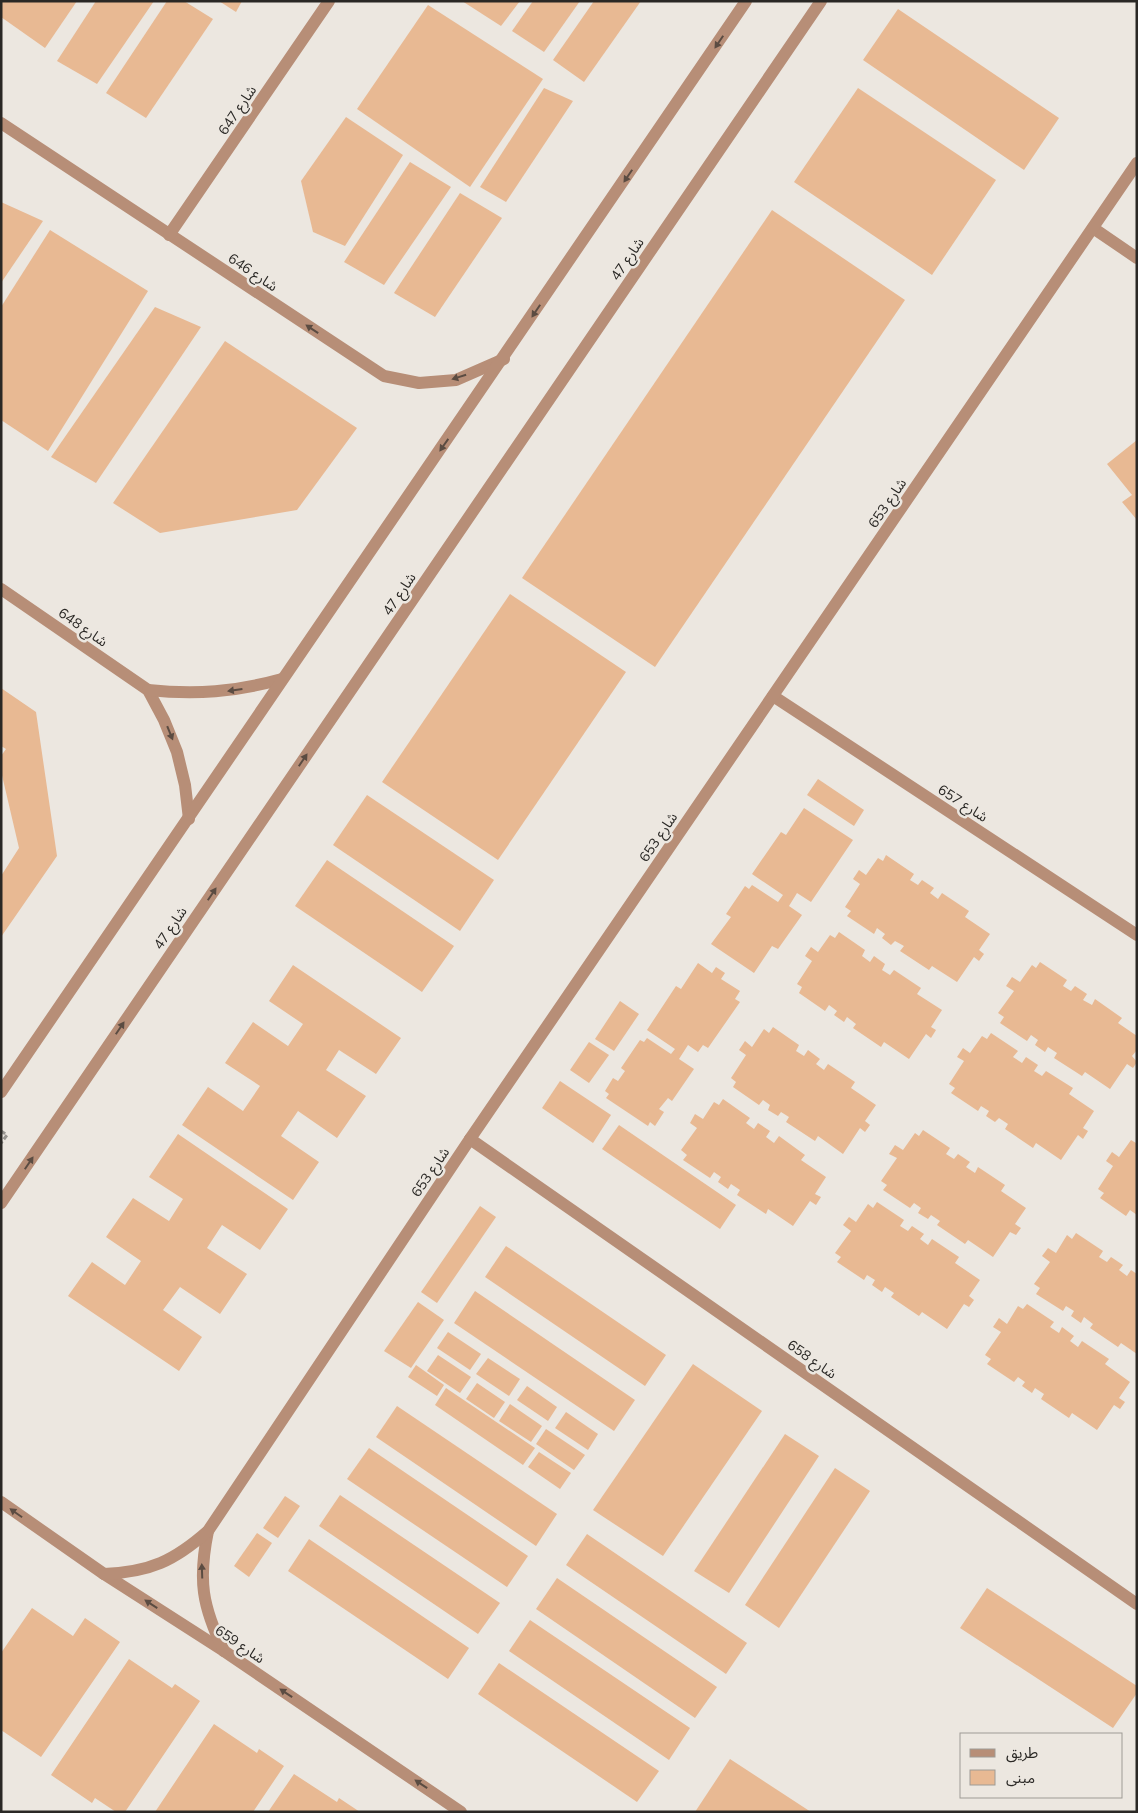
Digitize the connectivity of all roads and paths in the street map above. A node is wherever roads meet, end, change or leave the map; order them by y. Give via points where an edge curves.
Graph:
1 (329, 1) edge
2 (746, 1) edge
3 (821, 1) edge
4 (1, 123) edge
5 (1137, 163) edge
6 (1093, 228) junction
7 (170, 235) junction
8 (1137, 258) edge
9 (504, 359) junction
10 (1, 589) edge
11 (282, 679) junction
12 (148, 690) junction
13 (773, 696) junction
14 (189, 820) junction
15 (1137, 936) edge
16 (1, 1092) edge
17 (1, 1131) edge
18 (470, 1139) junction
19 (1, 1143) edge
20 (1, 1203) edge
21 (1, 1502) edge
22 (208, 1531) junction
23 (104, 1574) junction
24 (1137, 1604) edge
25 (224, 1651) junction
26 (461, 1812) edge

1 - 7 street, شارع 647
2 -> 9 street
20 -> 3 street, شارع 47
4 - 7 street, شارع 646
5 - 6 street, شارع 653
6 - 8 street
6 - 13 street, شارع 653
9 -> 7 street, شارع 646 via 456,380 419,383 384,376
9 -> 11 street
10 - 12 street, شارع 648
11 -> 12 street, شارع 648 via 216,693
11 - 14 street
12 -> 14 street, شارع 648 via 177,752
13 - 15 street, شارع 657
13 - 18 street, شارع 653
14 - 16 street
17 - 19 path via 7,1135
18 - 22 street, شارع 653
18 - 24 street, شارع 658
23 -> 21 street, شارع 659
22 - 23 street, شارع 653 via 186,1550 161,1564 133,1572
25 -> 22 street, شارع 653 via 210,1623 203,1592 202,1561
25 -> 23 street, شارع 659
26 -> 25 street, شارع 659

